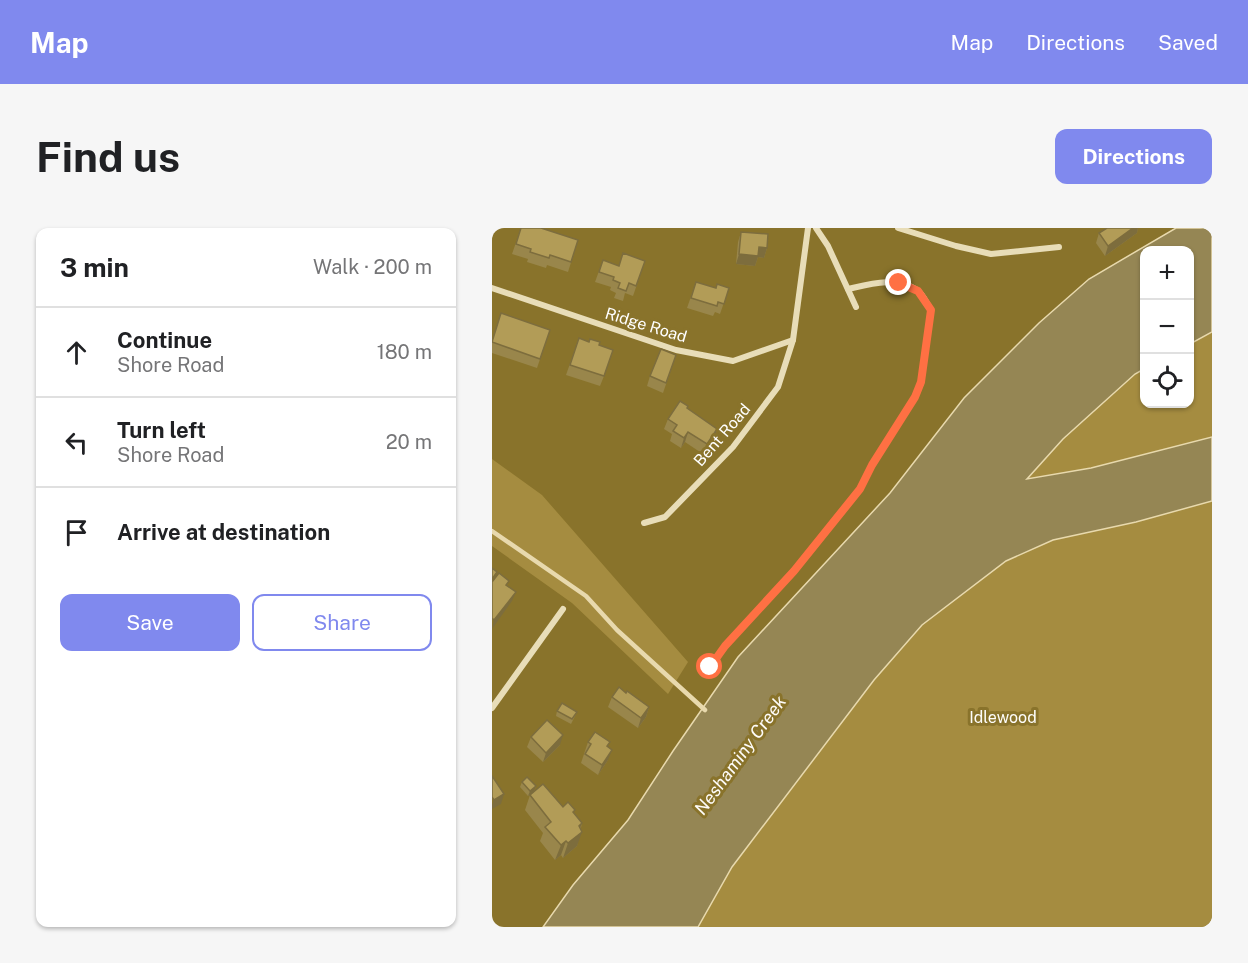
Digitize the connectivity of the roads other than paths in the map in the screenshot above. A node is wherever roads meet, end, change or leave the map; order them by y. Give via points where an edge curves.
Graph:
1 (808, 228) edge
2 (816, 228) edge
3 (898, 228) edge
4 (1059, 247) dead end
5 (492, 288) edge
6 (848, 289) junction
7 (856, 307) dead end
8 (793, 340) junction
9 (644, 523) dead end
10 (563, 609) dead end
11 (710, 667) dead end
12 (492, 708) edge

1 - 8 street, Bent Road
2 - 6 street
3 - 4 street via 991,254
5 - 8 street, Ridge Road via 676,350 733,361
6 - 7 street
6 - 11 street via 899,283 918,291 931,310 921,382 860,489
8 - 9 street, Bent Road via 778,387 733,447 664,517
10 - 12 street

